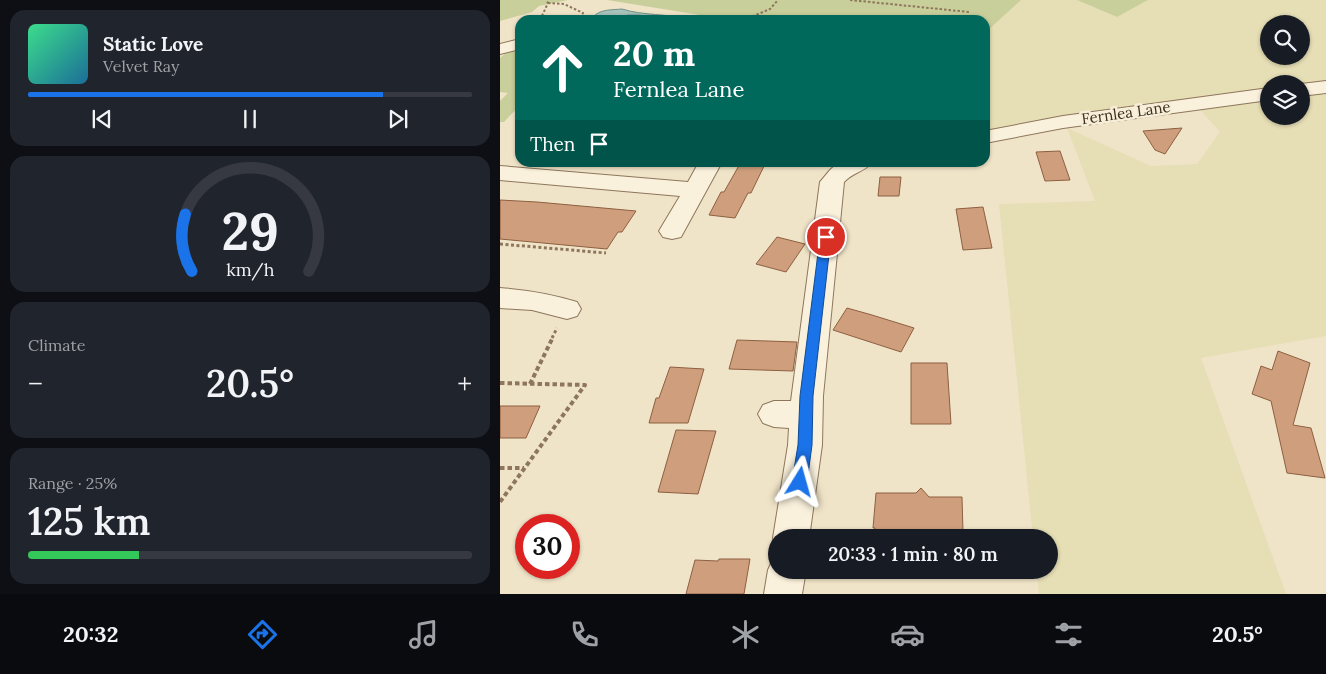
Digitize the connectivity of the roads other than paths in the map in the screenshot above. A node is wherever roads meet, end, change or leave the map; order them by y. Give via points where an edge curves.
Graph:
1 (515, 45) edge
2 (500, 49) edge
3 (1326, 87) edge
4 (1310, 89) edge
5 (1260, 95) edge
6 (990, 136) edge
7 (708, 167) edge
8 (846, 167) edge
9 (500, 173) edge
10 (696, 190) junction
11 (672, 231) dead end
12 (500, 298) edge
13 (567, 309) road end
14 (793, 529) edge
15 (786, 579) edge
16 (783, 594) edge

1 - 2 street
3 - 4 street
5 - 6 street, Fernlea Lane via 1063,122
7 - 10 street
8 - 14 street via 832,182 807,396 790,415 805,445
9 - 10 street
10 - 11 street
12 - 13 street via 532,300
15 - 16 street

